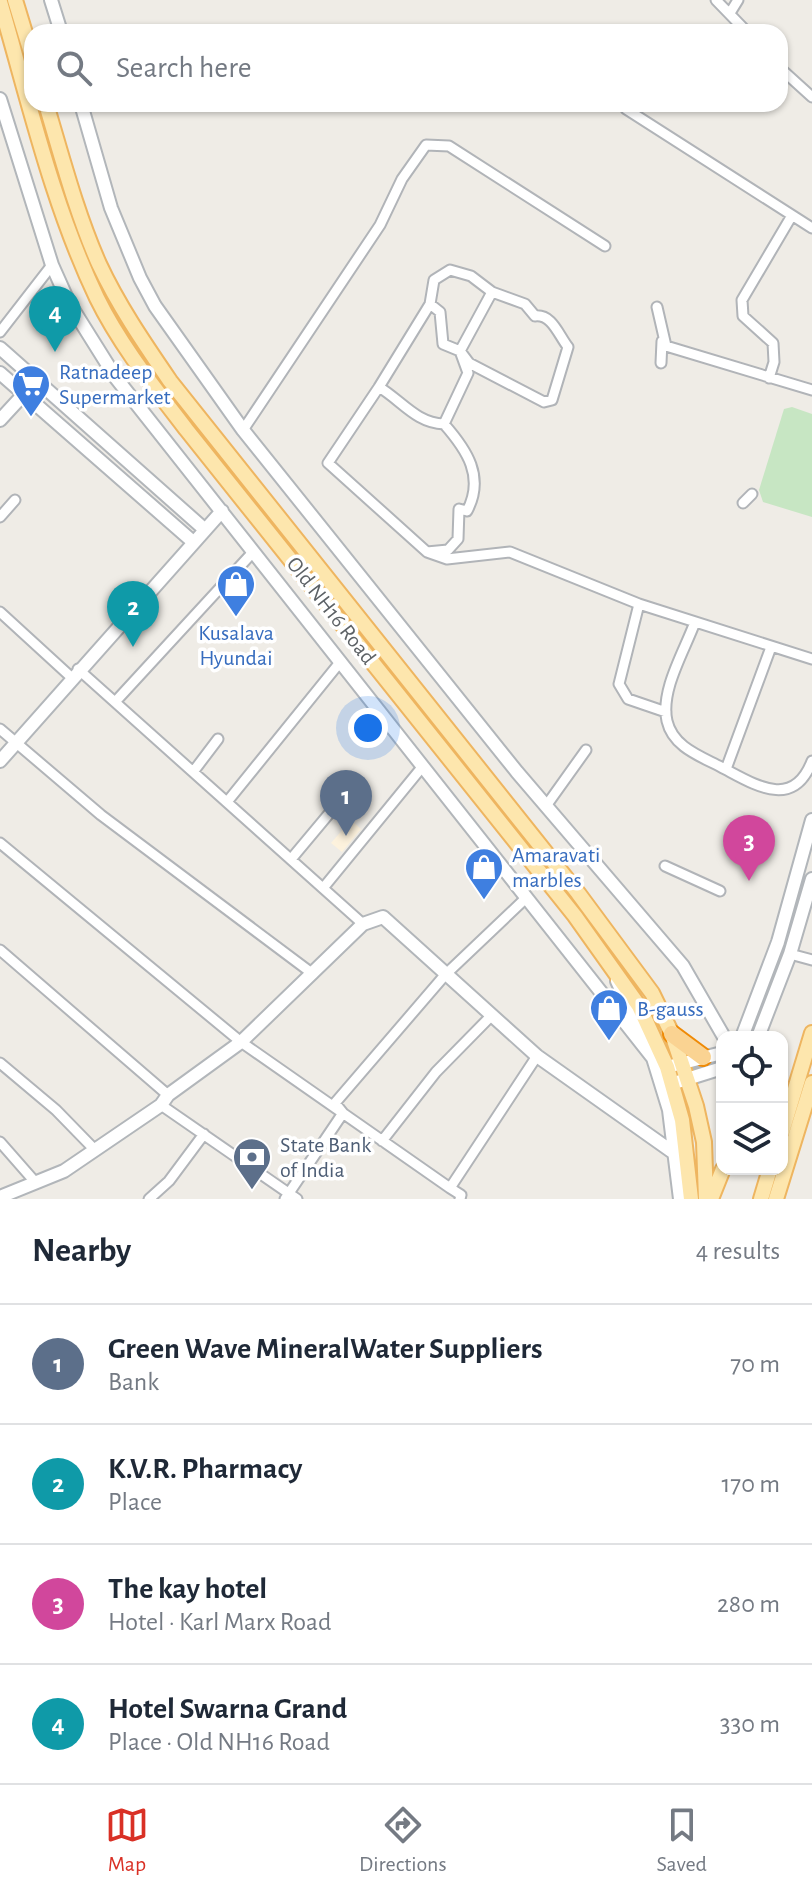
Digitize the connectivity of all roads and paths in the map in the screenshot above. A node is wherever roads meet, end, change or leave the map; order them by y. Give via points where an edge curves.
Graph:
1 (15, 0) edge
2 (51, 0) edge
3 (716, 0) edge
4 (738, 0) edge
5 (0, 2) edge
6 (730, 13) junction
7 (58, 24) edge
8 (740, 24) edge
9 (24, 30) edge
10 (788, 75) edge
11 (24, 83) edge
12 (812, 97) edge
13 (0, 99) edge
14 (33, 112) edge
15 (48, 112) edge
16 (83, 112) edge
17 (631, 112) edge
18 (791, 217) junction
19 (812, 228) edge
20 (605, 246) dead end
21 (52, 265) junction
22 (492, 292) junction
23 (430, 304) junction
24 (657, 307) dead end
25 (0, 332) edge
26 (662, 338) junction
27 (0, 348) edge
28 (460, 351) junction
29 (661, 363) dead end
30 (0, 373) edge
31 (769, 378) junction
32 (379, 387) junction
33 (812, 390) edge
34 (24, 394) junction
35 (0, 420) edge
36 (444, 424) junction
37 (243, 430) junction
38 (752, 494) dead end
39 (15, 500) dead end
40 (743, 503) dead end
41 (222, 511) junction
42 (0, 517) edge
43 (203, 528) junction
44 (192, 541) junction
45 (254, 551) junction
46 (427, 552) junction
47 (639, 604) junction
48 (0, 612) edge
49 (695, 622) junction
50 (771, 647) junction
51 (812, 659) edge
52 (341, 661) junction
53 (75, 673) junction
54 (115, 702) junction
55 (666, 712) junction
56 (0, 729) edge
57 (218, 739) dead end
58 (16, 742) junction
59 (586, 750) dead end
60 (0, 761) edge
61 (812, 761) edge
62 (423, 766) junction
63 (726, 769) junction
64 (193, 772) junction
65 (353, 785) dead end
66 (227, 802) junction
67 (546, 806) junction
68 (812, 820) edge
69 (0, 843) edge
70 (292, 858) junction
71 (665, 866) dead end
72 (812, 879) edge
73 (324, 887) junction
74 (720, 891) dead end
75 (526, 898) junction
76 (363, 924) junction
77 (0, 950) edge
78 (790, 954) junction
79 (607, 959) junction
80 (812, 960) edge
81 (313, 974) junction
82 (445, 975) junction
83 (490, 1017) junction
84 (721, 1031) edge
85 (744, 1031) edge
86 (760, 1031) edge
87 (812, 1033) edge
88 (672, 1034) junction
89 (241, 1042) junction
90 (716, 1054) edge
91 (537, 1056) junction
92 (703, 1057) junction
93 (653, 1058) junction
94 (683, 1062) junction
95 (0, 1063) edge
96 (667, 1067) junction
97 (716, 1070) edge
98 (688, 1080) junction
99 (812, 1083) edge
100 (671, 1084) junction
101 (164, 1100) junction
102 (788, 1112) edge
103 (343, 1113) junction
104 (204, 1134) junction
105 (382, 1141) junction
106 (0, 1142) edge
107 (94, 1149) junction
108 (674, 1153) junction
109 (720, 1175) edge
110 (768, 1175) edge
111 (36, 1183) junction
112 (450, 1188) junction
113 (8, 1197) edge
114 (290, 1197) edge
115 (149, 1199) edge
116 (460, 1199) edge
117 (680, 1199) edge
118 (691, 1199) edge
119 (709, 1199) edge
120 (761, 1199) edge
121 (776, 1199) edge

1 - 9 main road
2 - 7 street
3 - 6 street
4 - 6 street
5 - 11 main road, Old NH16 Road
6 - 8 street
10 - 12 street
13 - 21 street
14 - 79 main road, Old NH16 Road via 63,215 98,300 121,338 178,419
15 - 88 main road, Old NH16 Road via 99,264 161,368 578,893 652,993
16 - 37 street via 111,208 140,278
17 - 18 street
18 - 19 street
18 - 31 street via 742,300 743,316 773,343
20 - 37 street via 449,146 426,145 380,225
21 - 25 street
21 - 41 street via 116,378
22 - 23 street via 471,276 450,270 434,280
22 - 28 street
22 - 28 street via 551,319 568,347 552,400 544,402 469,363
23 - 28 street via 440,312 443,344
23 - 32 street
24 - 26 street
26 - 29 street
26 - 31 street via 674,349
27 - 43 street
28 - 36 street via 468,373
30 - 34 street
31 - 33 street
32 - 36 street via 409,412
32 - 46 street via 328,463
34 - 35 street
34 - 44 street
36 - 46 street via 469,455 476,483 467,511 459,509 458,539 448,550
37 - 67 street
38 - 40 street
39 - 42 street
41 - 43 street
41 - 45 street
43 - 44 street
44 - 53 street
45 - 52 street
45 - 54 street
46 - 47 street via 447,559 510,552
47 - 49 street
47 - 55 street via 619,684 628,699
48 - 53 street
49 - 50 street
49 - 55 street
50 - 51 street
50 - 63 street
52 - 62 street
52 - 66 street
53 - 54 street
53 - 58 street
54 - 64 street
55 - 63 street via 678,742
56 - 58 street
57 - 64 street
58 - 60 street
58 - 81 street via 101,815
59 - 67 street
61 - 63 street via 801,782 776,790
62 - 73 street
62 - 75 street
64 - 66 street
65 - 70 street
66 - 70 street
67 - 84 street via 683,966
68 - 85 street via 778,942
69 - 89 street
70 - 73 street
71 - 74 street
72 - 78 street
73 - 76 street
75 - 82 street
75 - 93 street
76 - 81 street
76 - 82 street via 383,917
77 - 101 street
78 - 80 street
78 - 86 street
79 - 93 street
79 - 96 main road, Old NH16 Road via 646,1019
81 - 89 street
82 - 83 street
82 - 103 street via 335,1103
83 - 91 street
83 - 105 street via 436,1072
87 - 102 main road
88 - 92 highway
88 - 94 main road, Old NH16 Road
89 - 101 street
89 - 103 street
90 - 92 street
91 - 108 street
91 - 112 street
92 - 94 street
93 - 108 street via 669,1110
94 - 96 street
94 - 98 main road, Old NH16 Road
95 - 107 street
96 - 100 main road, Old NH16 Road
97 - 98 street
98 - 100 street
98 - 119 main road, Old NH16 Road via 704,1142
99 - 121 main road
100 - 118 main road, Old NH16 Road via 682,1120
101 - 104 street
101 - 107 street
103 - 105 street
103 - 114 street
104 - 114 street
104 - 115 street
105 - 112 street
106 - 111 street
107 - 111 street
108 - 117 street
109 - 119 main road
110 - 120 main road
111 - 113 street
112 - 116 street

